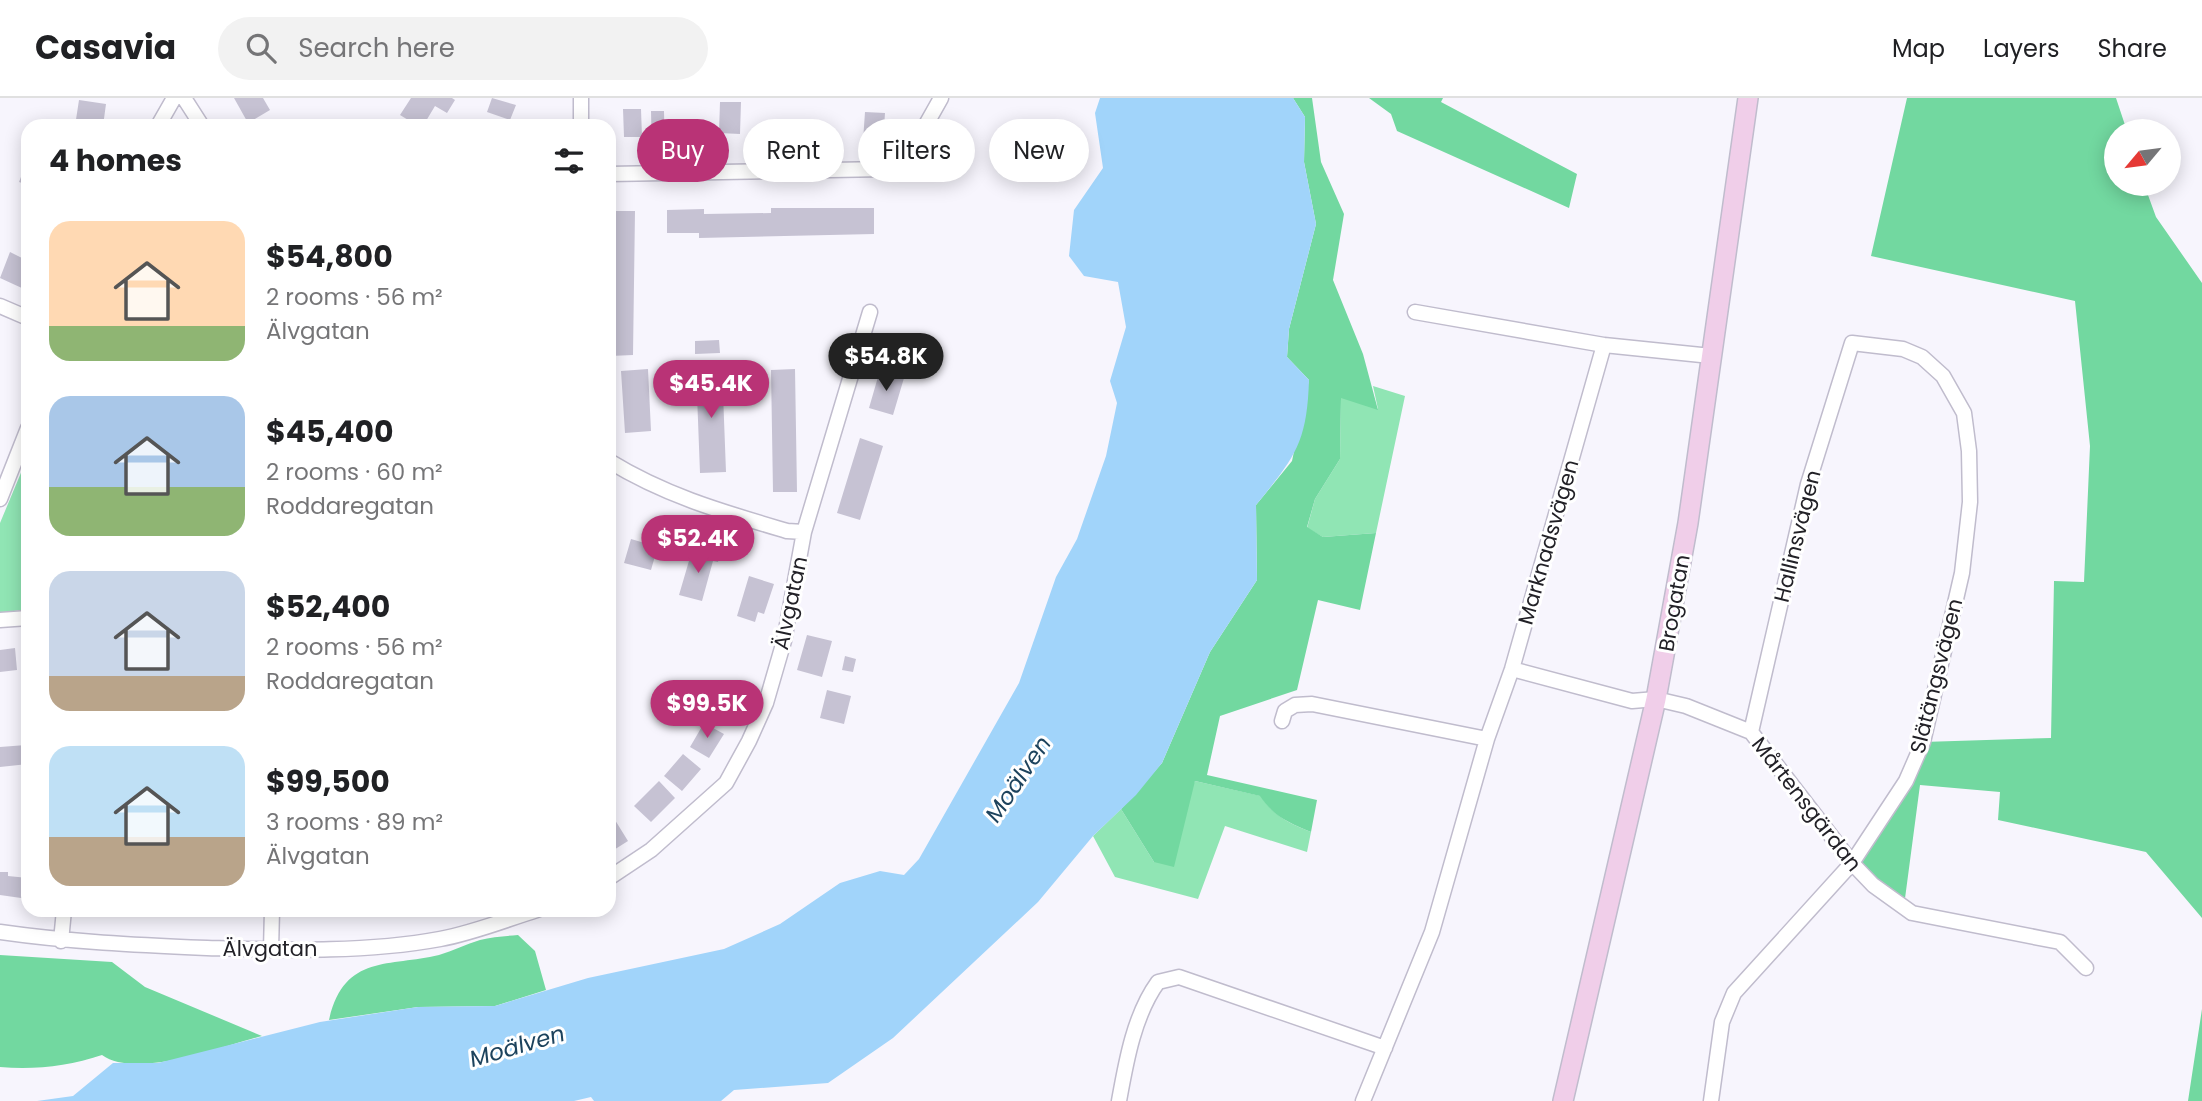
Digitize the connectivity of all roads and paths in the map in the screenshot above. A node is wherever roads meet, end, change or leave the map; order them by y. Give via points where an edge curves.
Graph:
1 (174, 98) edge
2 (184, 98) edge
3 (581, 98) edge
4 (941, 98) edge
5 (1748, 98) edge
6 (162, 119) edge
7 (198, 119) edge
8 (581, 119) edge
9 (616, 174) edge
10 (0, 306) edge
11 (870, 312) dead end
12 (1415, 312) dead end
13 (21, 315) edge
14 (1852, 342) joint
15 (1604, 345) junction
16 (1711, 356) junction
17 (21, 446) edge
18 (616, 465) edge
19 (0, 499) edge
20 (804, 532) junction
21 (21, 618) edge
22 (0, 620) edge
23 (1512, 669) junction
24 (1656, 699) junction
25 (1282, 721) dead end
26 (1751, 732) junction
27 (1487, 739) junction
28 (1852, 863) junction
29 (616, 873) edge
30 (63, 917) edge
31 (272, 917) edge
32 (496, 917) edge
33 (0, 932) edge
34 (61, 941) junction
35 (271, 950) junction
36 (2086, 968) dead end
37 (1385, 1048) junction
38 (1119, 1101) edge
39 (1363, 1101) edge
40 (1563, 1101) edge
41 (1711, 1101) edge

1 - 6 street
2 - 7 street
3 - 8 street
4 - 9 street via 905,162 886,169
5 - 16 main road, Brogatan
10 - 13 street
11 - 20 street, Älvgatan
12 - 15 street
14 - 26 street, Hallinsvägen via 1808,484
14 - 28 street, Slätängsvägen via 1903,349 1943,376 1964,413 1970,502 1962,573 1923,742 1906,781
15 - 16 street
15 - 23 street, Marknadsvägen
16 - 24 main road, Brogatan via 1688,523
17 - 19 street
18 - 20 street via 688,501
20 - 29 street, Älvgatan via 784,640 766,704 726,783 651,850
21 - 22 street
23 - 24 street, Mårtensgärdan via 1632,701
23 - 27 street, Marknadsvägen
24 - 26 street, Mårtensgärdan
24 - 40 main road, Brogatan
25 - 27 street via 1285,711 1295,705 1312,704
26 - 28 street, Mårtensgärdan
27 - 37 street, Marknadsvägen via 1432,932
28 - 36 street, Mårtensgärdan via 1873,885 1912,912 2060,942
28 - 41 street, Slätängsvägen via 1734,993 1722,1022
30 - 34 street
31 - 35 street
32 - 35 street, Älvgatan via 442,939 377,947
33 - 34 street, Älvgatan
34 - 35 street, Älvgatan
37 - 38 street via 1179,977 1158,982 1150,993 1128,1053
37 - 39 street, Marknadsvägen

